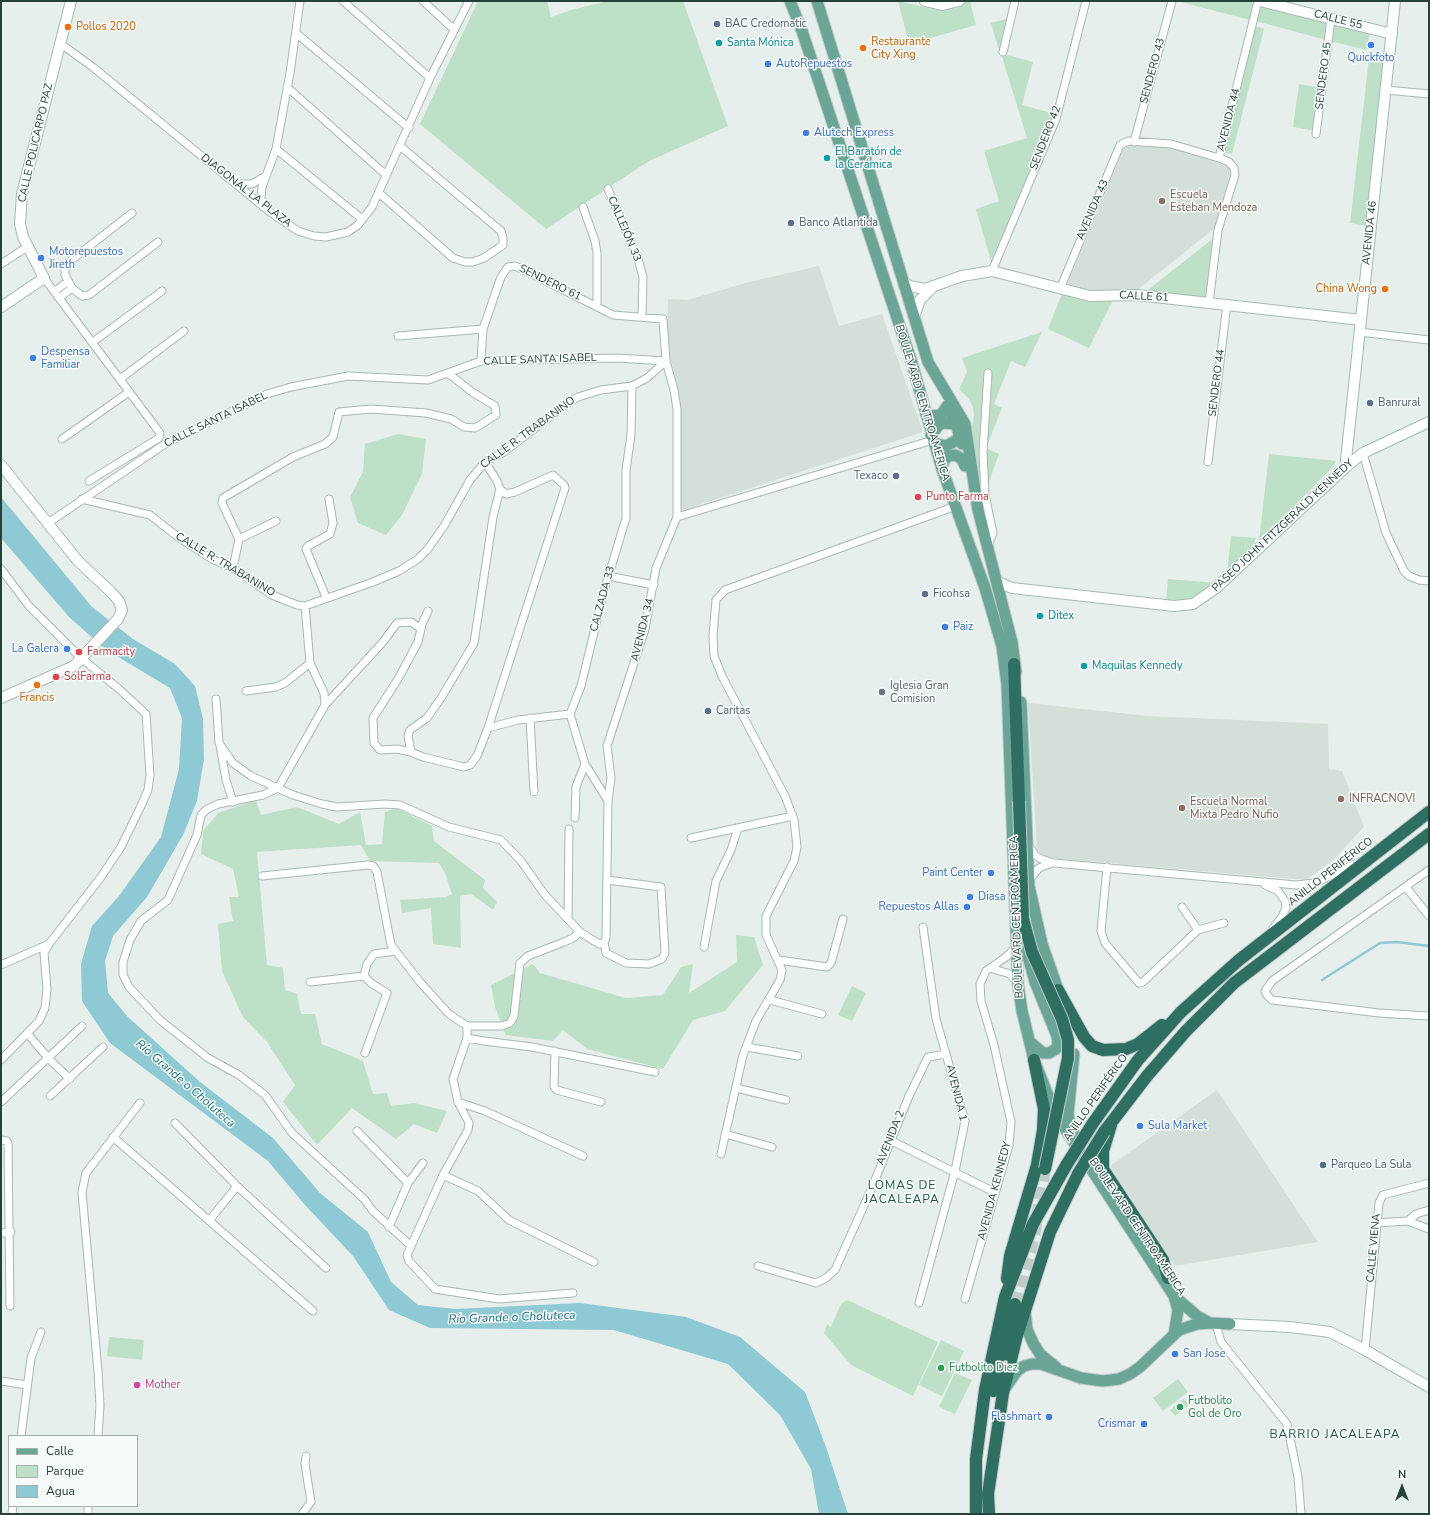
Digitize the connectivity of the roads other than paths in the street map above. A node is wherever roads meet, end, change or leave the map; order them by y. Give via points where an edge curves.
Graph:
1 (71, 1) edge
2 (300, 1) edge
3 (343, 1) edge
4 (423, 1) edge
5 (469, 1) edge
6 (790, 1) edge
7 (818, 1) edge
8 (925, 1) edge
9 (959, 1) edge
10 (1015, 1) edge
11 (1086, 1) edge
12 (1172, 1) edge
13 (1259, 1) edge
14 (1395, 1) edge
15 (1331, 19) junction
16 (454, 28) junction
17 (296, 33) junction
18 (1392, 34) junction
19 (61, 44) junction
20 (1003, 52) dead end
21 (430, 78) junction
22 (287, 87) junction
23 (1386, 90) junction
24 (1429, 94) edge
25 (408, 128) junction
26 (1316, 134) dead end
27 (1134, 142) junction
28 (400, 146) junction
29 (276, 149) junction
30 (1219, 158) junction
31 (386, 175) junction
32 (264, 177) junction
33 (236, 184) junction
34 (608, 190) dead end
35 (379, 193) junction
36 (263, 207) junction
37 (583, 207) dead end
38 (132, 213) dead end
39 (362, 219) junction
40 (158, 242) dead end
41 (27, 247) junction
42 (1, 264) edge
43 (992, 271) junction
44 (44, 278) junction
45 (903, 281) junction
46 (67, 282) junction
47 (933, 287) junction
48 (72, 288) junction
49 (1060, 289) junction
50 (55, 291) junction
51 (162, 291) dead end
52 (60, 298) junction
53 (1209, 302) junction
54 (1227, 304) junction
55 (1, 307) edge
56 (597, 307) junction
57 (642, 317) junction
58 (914, 317) junction
59 (663, 319) joint
60 (1361, 320) junction
61 (483, 329) junction
62 (184, 331) dead end
63 (1359, 332) junction
64 (398, 336) dead end
65 (1429, 340) edge
66 (93, 342) junction
67 (481, 361) junction
68 (666, 361) junction
69 (928, 362) junction
70 (988, 373) dead end
71 (449, 374) junction
72 (120, 379) junction
73 (632, 386) junction
74 (129, 392) junction
75 (947, 406) junction
76 (926, 414) junction
77 (1429, 422) edge
78 (958, 429) junction
79 (62, 439) dead end
80 (933, 439) junction
81 (1363, 454) junction
82 (485, 462) junction
83 (1208, 462) dead end
84 (1348, 464) junction
85 (1, 465) edge
86 (965, 466) junction
87 (942, 469) junction
88 (89, 481) dead end
89 (500, 489) junction
90 (82, 499) junction
91 (329, 499) dead end
92 (956, 506) junction
93 (677, 517) junction
94 (276, 521) dead end
95 (48, 523) junction
96 (239, 539) junction
97 (987, 550) junction
98 (232, 568) junction
99 (1, 569) edge
100 (608, 576) junction
101 (1429, 581) edge
102 (654, 585) junction
103 (1012, 588) junction
104 (998, 589) junction
105 (326, 597) junction
106 (305, 606) junction
107 (428, 611) dead end
108 (421, 629) junction
109 (83, 655) junction
110 (310, 663) junction
111 (1014, 664) junction
112 (246, 691) dead end
113 (1, 698) edge
114 (216, 699) dead end
115 (325, 705) junction
116 (570, 714) junction
117 (530, 718) junction
118 (488, 728) junction
119 (219, 743) junction
120 (411, 752) junction
121 (585, 764) junction
122 (278, 788) junction
123 (534, 792) dead end
124 (608, 801) junction
125 (233, 802) junction
126 (1429, 812) edge
127 (793, 816) junction
128 (574, 818) dead end
129 (738, 828) junction
130 (569, 829) dead end
131 (1429, 834) edge
132 (691, 838) dead end
133 (1028, 843) junction
134 (1375, 854) junction
135 (1054, 863) junction
136 (1107, 867) junction
137 (1429, 870) edge
138 (262, 876) dead end
139 (607, 880) junction
140 (1261, 883) junction
141 (1029, 884) junction
142 (1406, 887) junction
143 (1182, 907) dead end
144 (1429, 916) edge
145 (568, 919) junction
146 (842, 919) dead end
147 (1224, 923) dead end
148 (923, 927) dead end
149 (1198, 930) junction
150 (580, 932) junction
151 (1016, 937) junction
152 (604, 943) junction
153 (1261, 943) junction
154 (49, 944) junction
155 (704, 947) dead end
156 (395, 951) junction
157 (779, 960) junction
158 (1, 965) edge
159 (990, 968) junction
160 (364, 976) junction
161 (310, 982) dead end
162 (1018, 984) junction
163 (1058, 990) junction
164 (770, 1000) junction
165 (1181, 1012) junction
166 (822, 1014) dead end
167 (1429, 1016) edge
168 (82, 1026) dead end
169 (467, 1026) junction
170 (27, 1032) junction
171 (467, 1038) junction
172 (1030, 1042) junction
173 (103, 1047) dead end
174 (747, 1047) junction
175 (555, 1052) junction
176 (365, 1053) dead end
177 (946, 1054) junction
178 (798, 1056) dead end
179 (49, 1059) junction
180 (1, 1060) edge
181 (1034, 1060) junction
182 (654, 1072) dead end
183 (70, 1079) junction
184 (736, 1088) junction
185 (50, 1096) dead end
186 (786, 1100) dead end
187 (1, 1102) edge
188 (458, 1102) junction
189 (601, 1102) dead end
190 (140, 1103) dead end
191 (1113, 1119) junction
192 (175, 1123) dead end
193 (357, 1131) dead end
194 (725, 1134) junction
195 (113, 1137) junction
196 (1, 1140) edge
197 (890, 1140) junction
198 (772, 1147) dead end
199 (721, 1154) dead end
200 (583, 1156) dead end
201 (422, 1162) dead end
202 (1045, 1169) tunnel mouth
203 (955, 1171) junction
204 (443, 1175) junction
205 (408, 1183) junction
206 (1429, 1183) edge
207 (237, 1186) junction
208 (994, 1192) junction
209 (1429, 1210) edge
210 (209, 1221) junction
211 (1408, 1221) junction
212 (1376, 1223) junction
213 (389, 1227) junction
214 (1429, 1229) edge
215 (11, 1232) junction
216 (1, 1233) edge
217 (411, 1246) junction
218 (594, 1262) dead end
219 (758, 1266) dead end
220 (326, 1268) dead end
221 (1168, 1278) junction
222 (573, 1293) dead end
223 (1174, 1296) junction
224 (965, 1299) dead end
225 (919, 1303) dead end
226 (1015, 1303) junction
227 (10, 1306) dead end
228 (313, 1311) dead end
229 (1213, 1323) junction
230 (1230, 1324) junction
231 (41, 1332) dead end
232 (1174, 1335) junction
233 (1365, 1350) junction
234 (1061, 1371) junction
235 (1, 1381) edge
236 (28, 1385) junction
237 (1429, 1387) edge
238 (1003, 1393) junction
239 (21, 1435) edge
240 (98, 1435) edge
241 (306, 1456) dead end
242 (988, 1494) junction
243 (302, 1514) edge
244 (976, 1514) edge
245 (989, 1514) edge
246 (1301, 1514) edge

1 - 19 street, CALLE POLICARPO PAZ
2 - 17 street
3 - 21 street
4 - 16 street
5 - 16 street, DIAGONAL LA PLAZA
6 - 76 main road, BOULEVARD CENTROAMERICA via 911,360
7 - 45 main road, BOULEVARD CENTROAMERICA
8 - 9 street via 942,5
10 - 20 street
11 - 43 street, SENDERO 42 via 1056,119
12 - 27 street, SENDERO 43
13 - 15 street, CALLE 55
13 - 30 street, AVENIDA 44
14 - 18 street, AVENIDA 46
15 - 18 street, CALLE 55
15 - 26 street, SENDERO 45
16 - 21 street, DIAGONAL LA PLAZA
17 - 22 street
17 - 25 street
18 - 23 street, AVENIDA 46
19 - 33 street, DIAGONAL LA PLAZA
19 - 41 street, CALLE POLICARPO PAZ via 22,194 20,224
21 - 25 street, DIAGONAL LA PLAZA
22 - 29 street
22 - 31 street
23 - 24 street
23 - 60 street, AVENIDA 46
25 - 28 street, DIAGONAL LA PLAZA
27 - 30 street via 1171,144
27 - 49 street, AVENIDA 43 via 1128,141 1120,145
28 - 31 street, DIAGONAL LA PLAZA
28 - 35 street via 501,231 503,245 474,262 454,258
29 - 32 street
29 - 39 street
30 - 53 street, AVENIDA 44 via 1230,162 1235,175 1218,230
31 - 35 street, DIAGONAL LA PLAZA
32 - 33 street via 252,184
32 - 36 street via 261,198
33 - 36 street, DIAGONAL LA PLAZA
34 - 57 street, CALLEJÓN 33 via 638,259 643,277
35 - 39 street, DIAGONAL LA PLAZA
36 - 39 street, DIAGONAL LA PLAZA via 292,228 314,236 326,237 348,232
37 - 56 street via 597,253
38 - 46 street via 67,263 64,271
40 - 48 street via 90,296 82,296
41 - 42 street
41 - 44 street, CALLE POLICARPO PAZ
43 - 47 street, CALLE 61 via 962,276
43 - 49 street, CALLE 61
44 - 50 street
44 - 55 street
45 - 47 street, CALLE 61 via 908,286 916,288
45 - 58 main road, BOULEVARD CENTROAMERICA
46 - 48 street
46 - 50 street
47 - 58 street, CALLE 61 via 920,300
48 - 52 street
49 - 53 street, CALLE 61 via 1090,296 1137,295
50 - 52 street
51 - 66 street
52 - 66 street
53 - 54 street, CALLE 61
54 - 60 street, CALLE 61
54 - 83 street, SENDERO 44
56 - 57 street, SENDERO 61 via 613,315
56 - 61 street, SENDERO 61 via 515,266 508,267 501,277
57 - 59 street, SENDERO 61
58 - 69 main road, BOULEVARD CENTROAMERICA
59 - 68 street, AVENIDA 34
60 - 63 street, AVENIDA 46
61 - 64 street
61 - 67 street, SENDERO 61
62 - 72 street
63 - 65 street
63 - 84 street, AVENIDA 46 via 1346,460
66 - 72 street
67 - 68 street, CALLE SANTA ISABEL via 617,358
67 - 71 street, CALLE SANTA ISABEL
68 - 73 street, CALLE R. TRABANINO
68 - 93 street, AVENIDA 34 via 677,409
69 - 75 main road via 932,379
69 - 97 main road, BOULEVARD CENTROAMERICA via 965,424
70 - 97 street via 983,452 985,495 993,532
71 - 90 street, CALLE SANTA ISABEL via 428,380 348,376 267,394 165,444
71 - 96 street via 472,392 488,400 494,406 496,415 475,428 464,427 451,419 426,413 371,409 340,412 333,437 325,444 293,457 223,498 222,503
72 - 74 street
73 - 82 street, CALLE R. TRABANINO via 578,396 504,452
73 - 100 street, CALZADA 33 via 631,434 626,470 626,518
74 - 79 street
74 - 88 street via 160,433 159,438
75 - 76 main road via 941,415 936,417
75 - 78 main road
76 - 80 main road, BOULEVARD CENTROAMERICA
77 - 81 street, PASEO JOHN FITZGERALD KENNEDY
78 - 80 main road via 944,423 939,425
78 - 80 main road via 957,440 946,446
78 - 86 main road
80 - 87 main road, BOULEVARD CENTROAMERICA
80 - 93 street
81 - 84 street, PASEO JOHN FITZGERALD KENNEDY
81 - 101 street via 1386,533 1404,571 1414,578
82 - 89 street via 498,481
82 - 105 street, CALLE R. TRABANINO via 470,480 444,526 418,560 373,582
84 - 103 street, PASEO JOHN FITZGERALD KENNEDY via 1216,588 1194,604 1174,606
85 - 95 street
86 - 87 main road via 962,459 955,455 948,456 943,462
86 - 104 main road via 981,544
87 - 92 main road, BOULEVARD CENTROAMERICA
89 - 118 street via 506,494 515,492 553,475 565,488
89 - 120 street via 493,517 474,643 442,698 427,718 410,730 408,736
90 - 95 street, CALLE SANTA ISABEL
90 - 98 street, CALLE R. TRABANINO via 150,515 212,560
91 - 105 street via 334,523 330,534 308,546 306,550
92 - 127 street via 725,590 716,600 714,656 722,676 783,790
92 - 151 main road, BOULEVARD CENTROAMERICA via 986,588 1003,654 1008,699
93 - 102 street, AVENIDA 34 via 656,568
94 - 96 street
95 - 109 street via 78,561 119,601 122,610 118,619
96 - 98 street
97 - 104 main road, BOULEVARD CENTROAMERICA
98 - 106 street, CALLE R. TRABANINO via 272,595
99 - 109 street via 29,606
100 - 102 street
100 - 116 street, CALZADA 33 via 581,686
102 - 124 street, AVENIDA 34 via 645,628 607,746 611,778
103 - 104 street
103 - 104 street, PASEO JOHN FITZGERALD KENNEDY
104 - 111 main road, BOULEVARD CENTROAMERICA via 1013,649
105 - 106 street, CALLE R. TRABANINO
106 - 110 street
107 - 108 street
108 - 115 street via 411,622 397,623 374,653
108 - 120 street via 418,642 398,679 372,718 374,743 380,750 396,749
109 - 113 street via 74,666
109 - 154 street via 146,714 150,775 148,790 121,847 102,877
110 - 112 street via 285,684
110 - 115 street via 324,694
111 - 133 main road, BOULEVARD CENTROAMERICA via 1020,691
111 - 202 highway, bridge via 1023,919 1032,952 1055,1002 1068,1040 1068,1058
114 - 119 street
115 - 122 street
116 - 117 street
116 - 121 street
117 - 118 street
117 - 123 street
118 - 120 street via 477,756 470,765 464,767
119 - 122 street via 233,763 251,776
119 - 125 street
121 - 124 street
121 - 128 street via 576,787
122 - 125 street
122 - 145 street via 308,800 337,807 400,805 450,827 500,840 521,861 545,895
124 - 139 street, AVENIDA 34
125 - 213 street via 218,804 201,815 197,835 168,900 141,921 130,940 123,962 123,975 129,987 160,1020 208,1058 239,1075 266,1095 292,1133 364,1199
126 - 134 highway, ANILLO PERIFÉRICO
127 - 129 street
127 - 157 street via 797,847 794,860 766,916 766,935
129 - 132 street
129 - 155 street via 716,881
130 - 145 street
131 - 191 highway, ANILLO PERIFÉRICO via 1234,983 1186,1031
133 - 135 street via 1035,855
133 - 141 main road, BOULEVARD CENTROAMERICA
134 - 140 street via 1316,883
134 - 153 highway, ANILLO PERIFÉRICO
135 - 136 street
135 - 141 street via 1039,868
136 - 140 street
136 - 149 street via 1102,931 1105,943 1139,983
137 - 142 street
138 - 156 street via 373,866 377,872 387,930
139 - 152 street, AVENIDA 34
139 - 152 street via 661,887 665,953 662,959 650,964 626,963 606,953
140 - 153 street via 1282,895 1286,908
141 - 163 main road, BOULEVARD CENTROAMERICA via 1042,944
141 - 172 main road via 1028,956 1058,1044 1056,1049 1049,1053 1042,1053
142 - 144 street
142 - 167 street via 1272,981 1265,991 1272,1000 1379,1013
143 - 149 street
145 - 150 street
146 - 157 street via 831,963 827,967
147 - 149 street
148 - 177 street, AVENIDA 1 via 936,1019
150 - 152 street via 599,944
150 - 169 street via 573,938 528,956 520,963 514,1016 510,1023 501,1026
151 - 159 street, AVENIDA KENNEDY via 1013,950
151 - 162 main road, BOULEVARD CENTROAMERICA
153 - 165 highway, ANILLO PERIFÉRICO
154 - 158 street
154 - 170 street via 44,954 46,1008 40,1021
156 - 160 street via 374,954 367,964
156 - 169 street via 449,1014
157 - 164 street via 782,970 780,980
159 - 162 street via 1010,974
159 - 208 street, AVENIDA KENNEDY via 981,978 981,1001 994,1045 1011,1122 1009,1145
160 - 161 street
160 - 176 street via 387,993
162 - 172 main road, BOULEVARD CENTROAMERICA
163 - 165 highway via 1084,1037 1092,1046 1103,1050 1126,1050
163 - 221 main road, BOULEVARD CENTROAMERICA via 1074,1046 1068,1114 1071,1129
164 - 166 street
164 - 174 street via 756,1021
165 - 226 highway, ANILLO PERIFÉRICO, bridge via 1138,1060 1067,1164 1033,1224
168 - 179 street
169 - 171 street
170 - 179 street
170 - 180 street
171 - 175 street
171 - 188 street via 454,1079
172 - 181 main road, BOULEVARD CENTROAMERICA
173 - 183 street
174 - 178 street
174 - 184 street
175 - 182 street
175 - 189 street via 554,1087
177 - 197 street, AVENIDA 2 via 928,1057
177 - 203 street, AVENIDA 1 via 965,1122
179 - 183 street
179 - 187 street
181 - 223 main road, BOULEVARD CENTROAMERICA via 1048,1098 1067,1132
181 - 226 highway via 1044,1109 1043,1130 1037,1165 1010,1256
183 - 185 street
184 - 186 street
184 - 194 street
188 - 200 street via 485,1111
188 - 204 street via 469,1123 468,1130
190 - 195 street
191 - 221 highway via 1103,1151 1103,1169 1163,1260
191 - 226 highway, ANILLO PERIFÉRICO, bridge via 1078,1174
192 - 207 street
193 - 205 street
194 - 198 street
194 - 199 street
195 - 210 street
195 - 240 street via 86,1173 82,1192 100,1405
196 - 215 street via 8,1143
197 - 203 street
197 - 219 street, AVENIDA 2 via 835,1270 816,1283
201 - 205 street
203 - 208 street
203 - 225 street, AVENIDA 1
204 - 217 street
204 - 218 street via 478,1191 509,1220
205 - 213 street
206 - 212 street, CALLE VIENA via 1383,1195
207 - 210 street
207 - 220 street
208 - 224 street, AVENIDA KENNEDY
209 - 211 street via 1416,1214
210 - 228 street
211 - 212 street
211 - 214 street
212 - 233 street, CALLE VIENA
213 - 217 street
215 - 216 street
215 - 227 street
217 - 222 street via 407,1255 409,1260 435,1289 499,1299
221 - 230 main road, BOULEVARD CENTROAMERICA via 1192,1306 1211,1318
223 - 229 main road, BOULEVARD CENTROAMERICA via 1197,1316
223 - 232 main road via 1178,1310
226 - 234 main road via 1040,1354
226 - 238 highway, ANILLO PERIFÉRICO
226 - 242 highway via 1003,1347 987,1430
226 - 244 highway, ANILLO PERIFÉRICO via 987,1383 976,1459
229 - 230 main road
229 - 232 main road via 1188,1327
229 - 246 street via 1221,1342 1287,1424 1298,1477
230 - 233 street via 1330,1332
231 - 236 street via 31,1358
232 - 234 main road via 1140,1367 1119,1379 1103,1381 1076,1377
233 - 237 street
234 - 238 main road via 1041,1364 1024,1366 1017,1371
235 - 236 street
236 - 239 street
238 - 242 highway, ANILLO PERIFÉRICO
241 - 243 street via 311,1502
242 - 245 highway, ANILLO PERIFÉRICO

